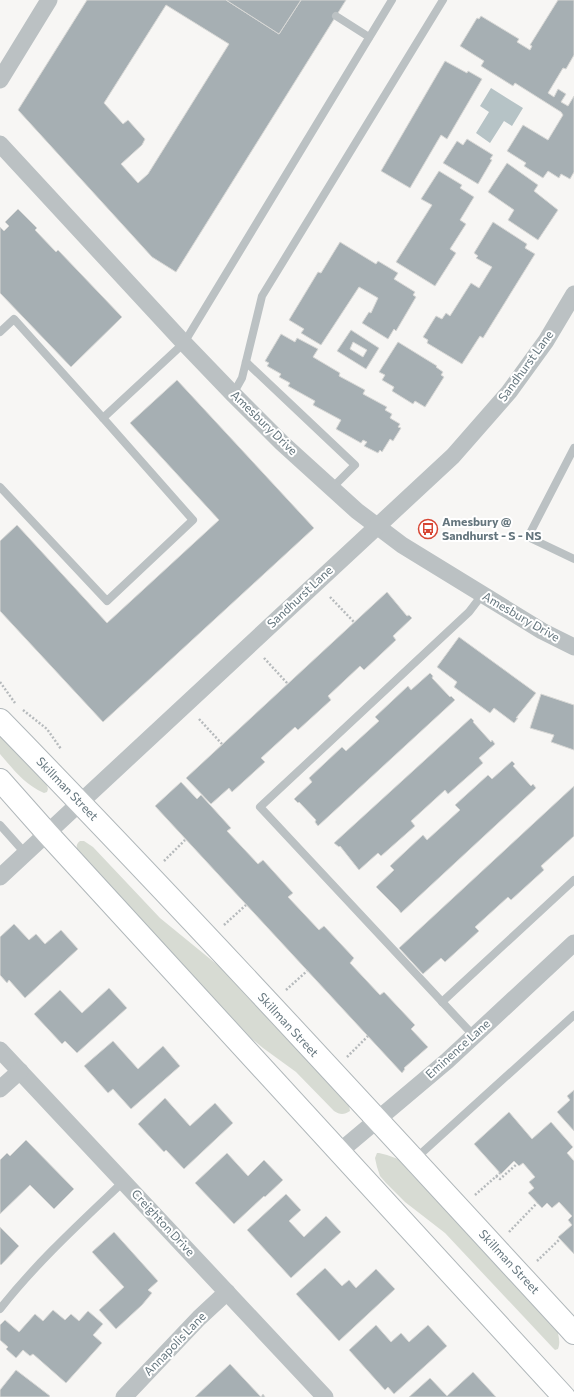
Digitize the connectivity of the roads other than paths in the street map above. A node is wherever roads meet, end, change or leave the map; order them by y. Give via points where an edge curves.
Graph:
1 (49, 0) edge
2 (392, 0) edge
3 (443, 0) edge
4 (336, 16) dead end
5 (369, 37) junction
6 (0, 80) edge
7 (0, 144) edge
8 (574, 294) edge
9 (0, 332) edge
10 (184, 343) junction
11 (246, 362) junction
12 (233, 394) junction
13 (103, 418) junction
14 (574, 448) edge
15 (0, 487) edge
16 (332, 488) junction
17 (378, 527) junction
18 (574, 559) edge
19 (482, 595) junction
20 (574, 646) edge
21 (0, 720) edge
22 (0, 780) edge
23 (80, 802) junction
24 (0, 826) edge
25 (47, 833) junction
26 (25, 853) junction
27 (0, 877) edge
28 (574, 880) edge
29 (574, 943) edge
30 (442, 1002) junction
31 (574, 1015) edge
32 (474, 1036) junction
33 (0, 1050) edge
34 (20, 1071) junction
35 (0, 1089) edge
36 (378, 1120) junction
37 (339, 1152) junction
38 (414, 1160) junction
39 (124, 1181) junction
40 (227, 1292) junction
41 (0, 1309) edge
42 (574, 1333) edge
43 (124, 1397) edge
44 (325, 1397) edge
45 (564, 1397) edge

1 - 6 street
2 - 5 lane
3 - 11 lane via 262,296
4 - 5 lane
5 - 10 lane
7 - 10 street, Amesbury Drive
8 - 17 street, Sandhurst Lane via 546,341 509,392 453,456
9 - 13 lane via 14,319
10 - 12 street, Amesbury Drive
10 - 13 lane
11 - 12 lane via 242,378
11 - 16 lane via 355,465
12 - 16 street, Amesbury Drive
13 - 15 lane via 193,520 107,601
14 - 18 lane via 528,537
16 - 17 street, Amesbury Drive
17 - 19 street, Amesbury Drive
17 - 23 street, Sandhurst Lane
19 - 20 street, Amesbury Drive via 542,631
19 - 30 lane via 469,612 260,807
21 - 23 main road, Skillman Street
22 - 25 main road
23 - 25 street, Sandhurst Lane
23 - 36 main road, Skillman Street
24 - 26 lane
25 - 26 street, Sandhurst Lane
25 - 37 main road
26 - 27 street, Sandhurst Lane
28 - 30 lane
29 - 32 street, Eminence Lane
30 - 32 lane
31 - 38 lane
32 - 36 street, Eminence Lane
33 - 34 street, Creighton Drive
34 - 35 street
34 - 39 street, Creighton Drive
36 - 37 street, Eminence Lane
36 - 38 main road, Skillman Street
37 - 45 main road
38 - 42 main road, Skillman Street
39 - 40 street, Creighton Drive
39 - 41 lane via 58,1244
40 - 43 street, Annapolis Lane
40 - 44 street, Creighton Drive

